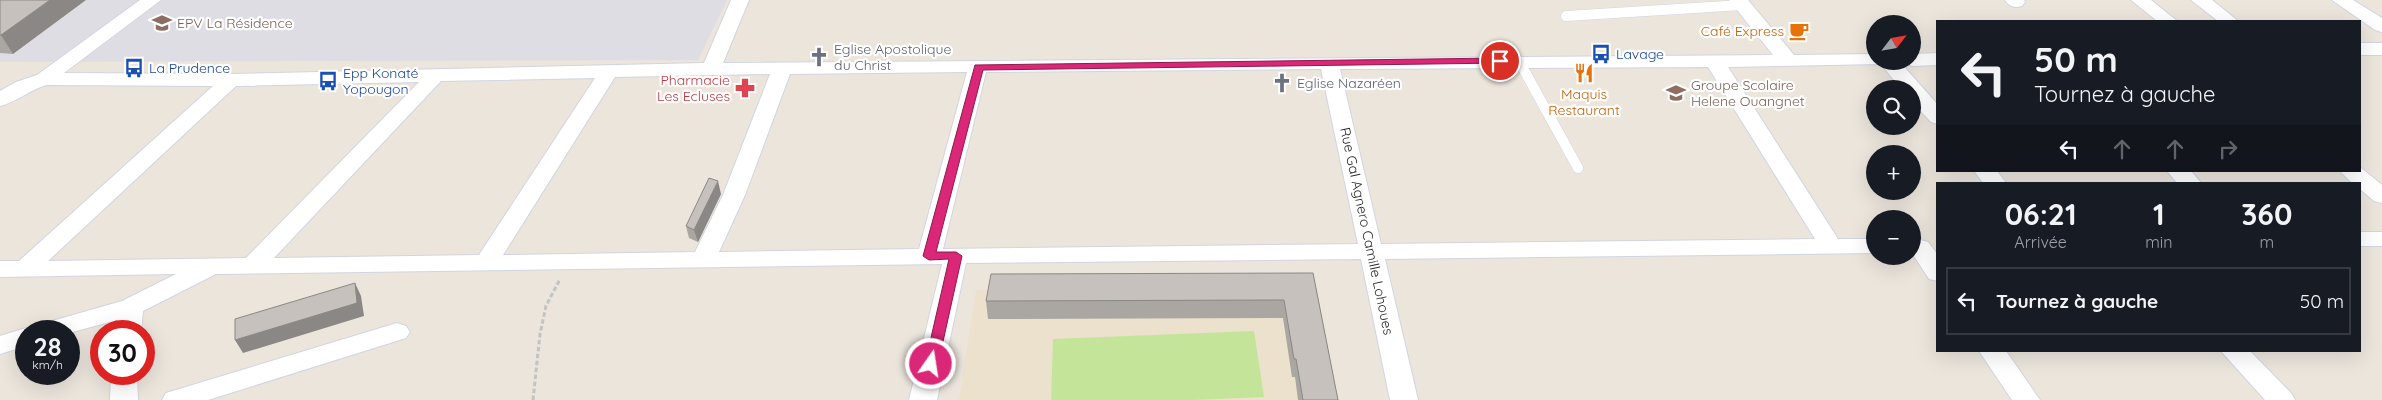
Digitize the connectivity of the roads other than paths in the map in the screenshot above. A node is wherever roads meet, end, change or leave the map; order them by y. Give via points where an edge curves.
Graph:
1 (152, 0) edge
2 (740, 0) edge
3 (2140, 0) edge
4 (2200, 0) edge
5 (2341, 0) edge
6 (1740, 2) edge
7 (1566, 16) dead end
8 (2167, 20) edge
9 (2229, 20) edge
10 (2382, 26) edge
11 (2361, 49) edge
12 (2382, 49) edge
13 (1787, 59) junction
14 (1714, 60) junction
15 (1866, 60) edge
16 (1921, 60) edge
17 (1936, 60) edge
18 (1519, 61) junction
19 (1329, 62) junction
20 (978, 67) junction
21 (711, 69) junction
22 (782, 69) junction
23 (1896, 70) edge
24 (608, 73) junction
25 (436, 75) junction
26 (44, 79) junction
27 (231, 80) junction
28 (1904, 80) edge
29 (0, 86) edge
30 (23, 86) junction
31 (1921, 99) edge
32 (0, 100) edge
33 (1936, 116) edge
34 (1578, 168) dead end
35 (1986, 172) edge
36 (2179, 172) edge
37 (2352, 172) edge
38 (1994, 182) edge
39 (2189, 182) edge
40 (2382, 196) edge
41 (2361, 239) edge
42 (2382, 239) edge
43 (1831, 246) junction
44 (1866, 246) edge
45 (1923, 247) edge
46 (1373, 252) junction
47 (929, 256) junction
48 (956, 256) junction
49 (704, 259) junction
50 (486, 262) junction
51 (253, 265) junction
52 (212, 266) junction
53 (26, 268) junction
54 (0, 269) edge
55 (1936, 270) edge
56 (132, 306) junction
57 (130, 320) edge
58 (80, 321) edge
59 (397, 332) dead end
60 (15, 340) edge
61 (0, 345) edge
62 (1993, 352) edge
63 (2235, 352) edge
64 (124, 385) edge
65 (124, 400) edge
66 (176, 400) edge
67 (923, 400) edge
68 (1404, 400) edge
69 (2026, 400) edge
70 (2280, 400) edge

1 - 26 street
2 - 21 street
3 - 8 street
4 - 9 street
5 - 10 street
6 - 7 lane
6 - 13 street
11 - 12 street
13 - 14 street
13 - 15 street
14 - 18 street
14 - 43 street
16 - 17 street
18 - 19 street
18 - 34 lane
19 - 20 street
19 - 46 street, Rue Gal Agnero Camille Lohoues
20 - 22 street
20 - 47 street
21 - 22 street
21 - 24 street
22 - 49 street via 734,195
23 - 28 street
24 - 25 street
24 - 50 street
25 - 27 street
25 - 51 street
26 - 27 street
26 - 30 street
27 - 53 street
29 - 30 street
30 - 32 street
31 - 33 street
35 - 38 street
36 - 39 street
37 - 40 street
41 - 42 street
43 - 44 street
43 - 46 street
45 - 55 street
46 - 48 street
46 - 68 street, Rue Gal Agnero Camille Lohoues
47 - 48 street
47 - 49 street
48 - 67 street
49 - 50 street
50 - 51 street
51 - 52 street
52 - 53 street
52 - 56 street
53 - 54 street
56 - 57 street
56 - 58 street
59 - 66 street
60 - 61 street
62 - 69 street
63 - 70 street
64 - 65 street

